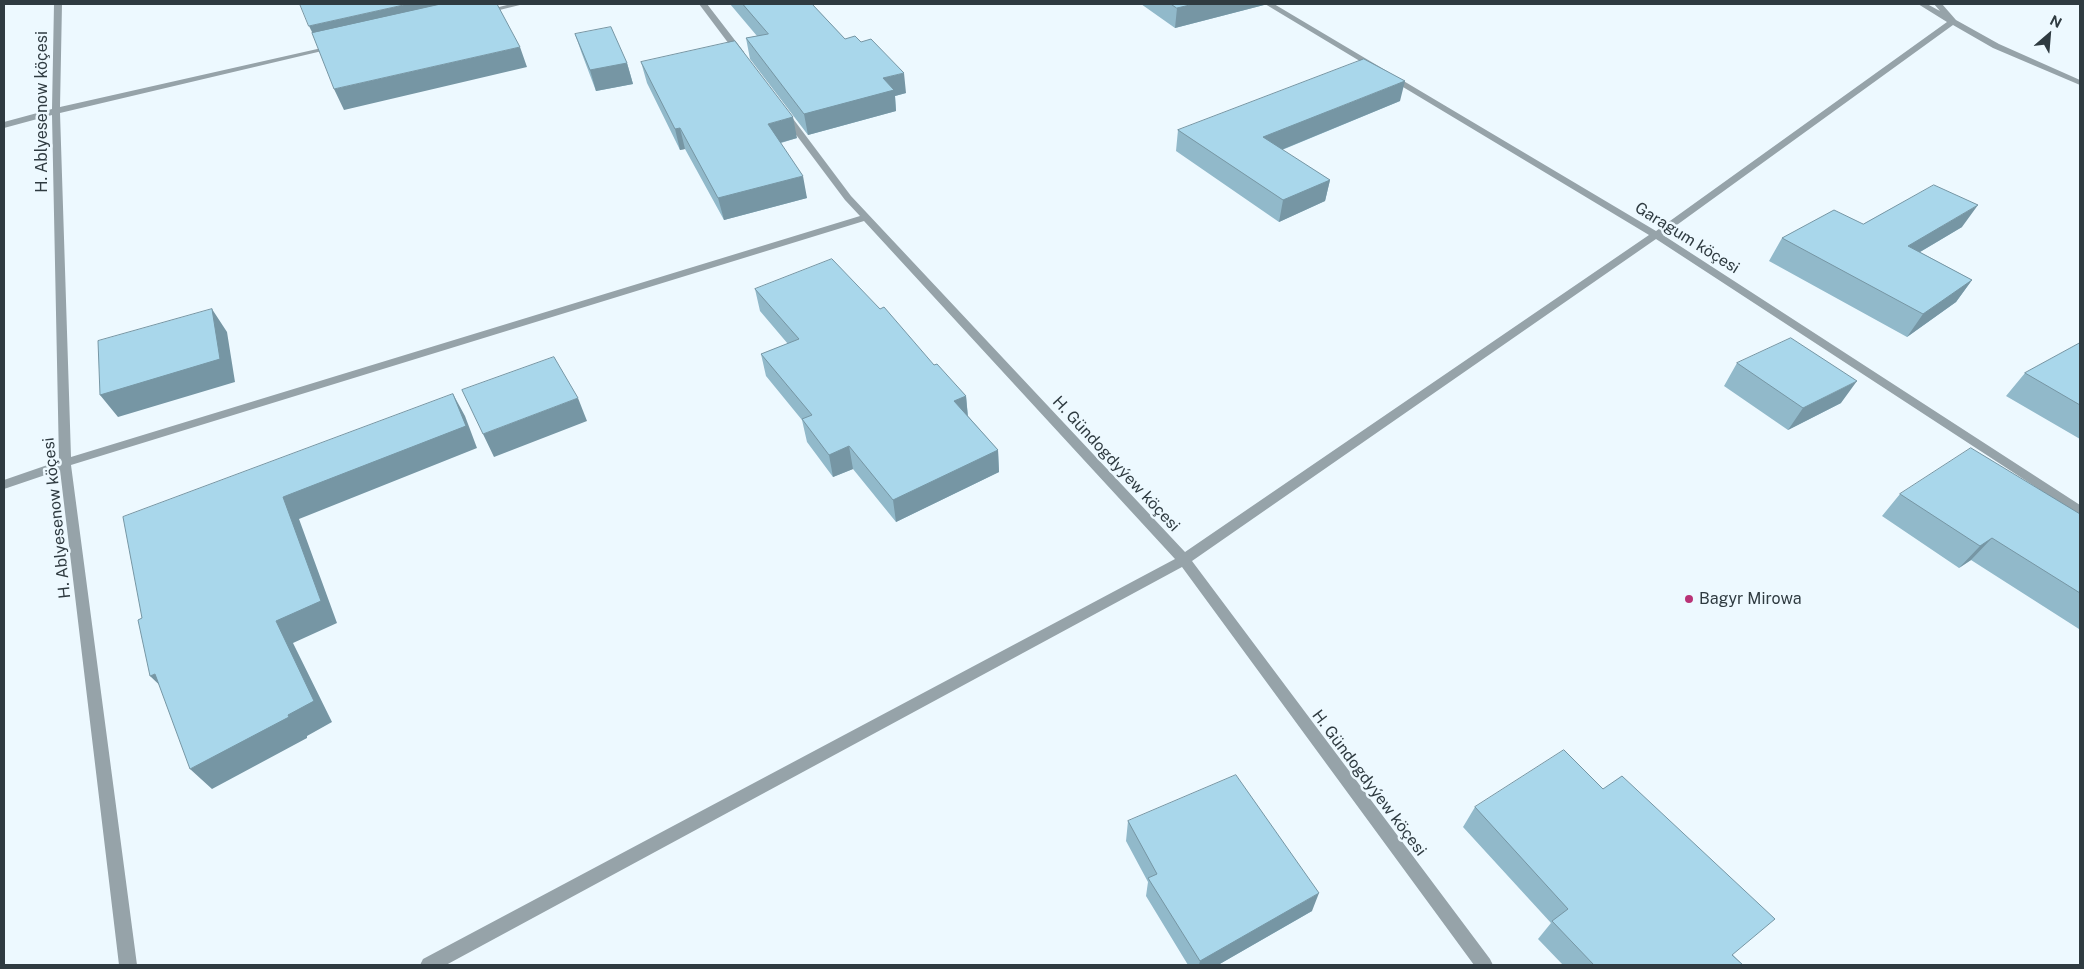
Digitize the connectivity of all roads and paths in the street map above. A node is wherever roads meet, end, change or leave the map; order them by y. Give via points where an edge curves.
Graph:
1 (58, 4) edge
2 (520, 4) edge
3 (703, 4) edge
4 (1269, 4) edge
5 (1922, 4) edge
6 (1938, 4) edge
7 (472, 15) edge
8 (1953, 21) junction
9 (346, 44) edge
10 (750, 66) edge
11 (2080, 83) edge
12 (778, 105) edge
13 (56, 111) junction
14 (4, 125) edge
15 (865, 218) junction
16 (1656, 234) junction
17 (65, 463) junction
18 (4, 485) edge
19 (2080, 511) edge
20 (1184, 560) junction
21 (128, 965) edge
22 (428, 965) edge
23 (1484, 965) edge

1 - 13 street, H. Ablyesenow köçesi
2 - 7 street
3 - 10 street
4 - 16 street, Garagum köçesi
5 - 8 street
6 - 8 street
8 - 11 street via 1996,46
8 - 16 street
9 - 13 street
12 - 15 street, H. Gündogdyýew köçesi
13 - 14 street
13 - 17 street, H. Ablyesenow köçesi
15 - 17 street
15 - 20 street, H. Gündogdyýew köçesi
16 - 19 street, Garagum köçesi
16 - 20 street
17 - 18 street
17 - 21 street, H. Ablyesenow köçesi
20 - 22 street
20 - 23 street, H. Gündogdyýew köçesi

